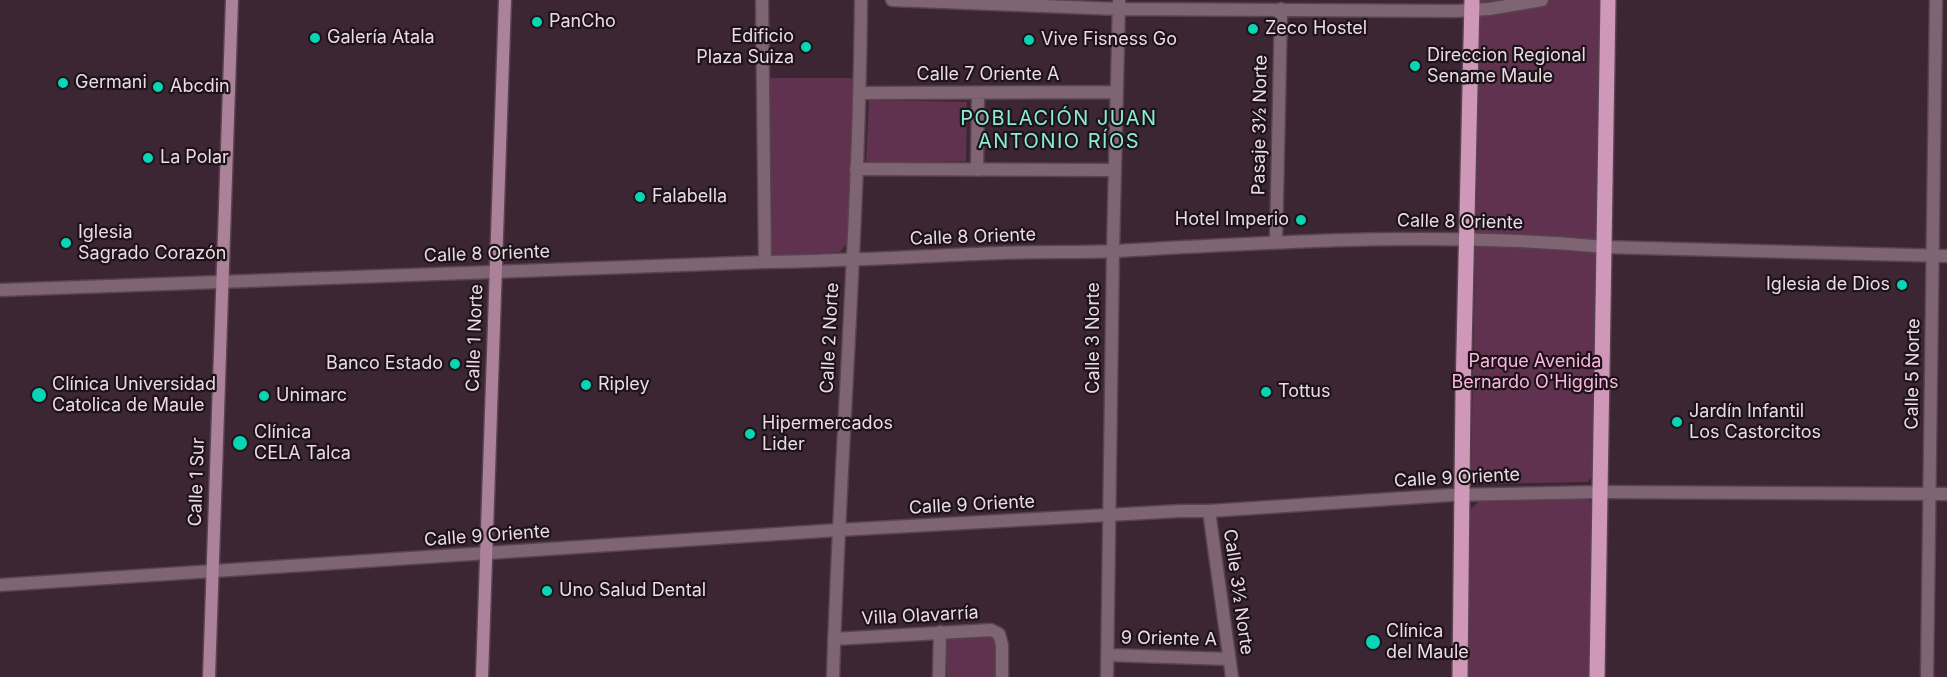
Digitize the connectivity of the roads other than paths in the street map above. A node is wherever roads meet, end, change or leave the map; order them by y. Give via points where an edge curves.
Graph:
1 (232, 0) edge
2 (505, 0) edge
3 (762, 0) edge
4 (861, 0) edge
5 (892, 0) edge
6 (1542, 0) edge
7 (1608, 0) edge
8 (1936, 0) edge
9 (1119, 5) edge
10 (1472, 5) edge
11 (1281, 9) junction
12 (1117, 92) junction
13 (860, 93) junction
14 (978, 94) junction
15 (856, 169) junction
16 (977, 170) junction
17 (1115, 170) junction
18 (1468, 238) junction
19 (1276, 243) junction
20 (1605, 247) junction
21 (1113, 251) junction
22 (1933, 255) junction
23 (1947, 256) edge
24 (852, 260) junction
25 (765, 262) junction
26 (495, 272) junction
27 (221, 282) junction
28 (0, 290) edge
29 (1601, 492) junction
30 (1930, 494) junction
31 (1464, 495) junction
32 (1947, 495) edge
33 (1209, 512) junction
34 (1108, 516) junction
35 (838, 530) junction
36 (486, 554) junction
37 (213, 571) junction
38 (0, 585) edge
39 (940, 632) junction
40 (834, 639) junction
41 (1108, 656) junction
42 (1229, 659) junction
43 (209, 677) edge
44 (482, 677) edge
45 (833, 677) edge
46 (939, 677) edge
47 (1002, 677) edge
48 (1107, 677) edge
49 (1232, 677) edge
50 (1460, 677) edge
51 (1597, 677) edge
52 (1927, 677) edge

1 - 27 main road, Calle 1 Sur
2 - 26 main road, Calle 1 Norte
3 - 25 street
4 - 13 street, Calle 2 Norte
5 - 9 street
6 - 10 street
7 - 20 main road
8 - 22 street, Calle 5 Norte
9 - 11 street
9 - 12 street, Calle 3 Norte
10 - 11 street
10 - 18 main road
11 - 19 street, Pasaje 3½ Norte
12 - 14 street, Calle 7 Oriente A
12 - 17 street, Calle 3 Norte
13 - 14 street, Calle 7 Oriente A
13 - 15 street, Calle 2 Norte
14 - 16 street
15 - 16 street
15 - 24 street, Calle 2 Norte
16 - 17 street
17 - 21 street, Calle 3 Norte
18 - 19 street, Calle 8 Oriente
18 - 20 street, Calle 8 Oriente
18 - 31 main road
19 - 21 street, Calle 8 Oriente
20 - 22 street, Calle 8 Oriente
20 - 29 main road
21 - 24 street, Calle 8 Oriente
21 - 34 street, Calle 3 Norte via 1112,464
22 - 23 street, Calle 8 Oriente
22 - 30 street, Calle 5 Norte
24 - 25 street, Calle 8 Oriente
24 - 35 street, Calle 2 Norte
25 - 26 street, Calle 8 Oriente
26 - 27 street, Calle 8 Oriente
26 - 36 main road, Calle 1 Norte
27 - 28 street, Calle 8 Oriente
27 - 37 main road, Calle 1 Sur
29 - 30 street, Calle 9 Oriente
29 - 31 street, Calle 9 Oriente
29 - 51 main road
30 - 32 street, Calle 9 Oriente
30 - 52 street, Calle 5 Norte
31 - 33 street, Calle 9 Oriente
31 - 50 main road
33 - 34 street, Calle 9 Oriente
33 - 42 street, Calle 3½ Norte
34 - 35 street, Calle 9 Oriente
34 - 41 street, Calle 3 Norte
35 - 36 street, Calle 9 Oriente
35 - 40 street, Calle 2 Norte
36 - 37 street, Calle 9 Oriente
36 - 44 main road, Calle 1 Norte
37 - 38 street, Calle 9 Oriente
37 - 43 main road, Calle 1 Sur
39 - 40 street, Villa Olavarría
39 - 46 street
39 - 47 street, Villa Olavarría via 991,630 999,634
40 - 45 street, Calle 2 Norte
41 - 42 street, 9 Oriente A
41 - 48 street, Calle 3 Norte
42 - 49 street, Calle 3½ Norte

